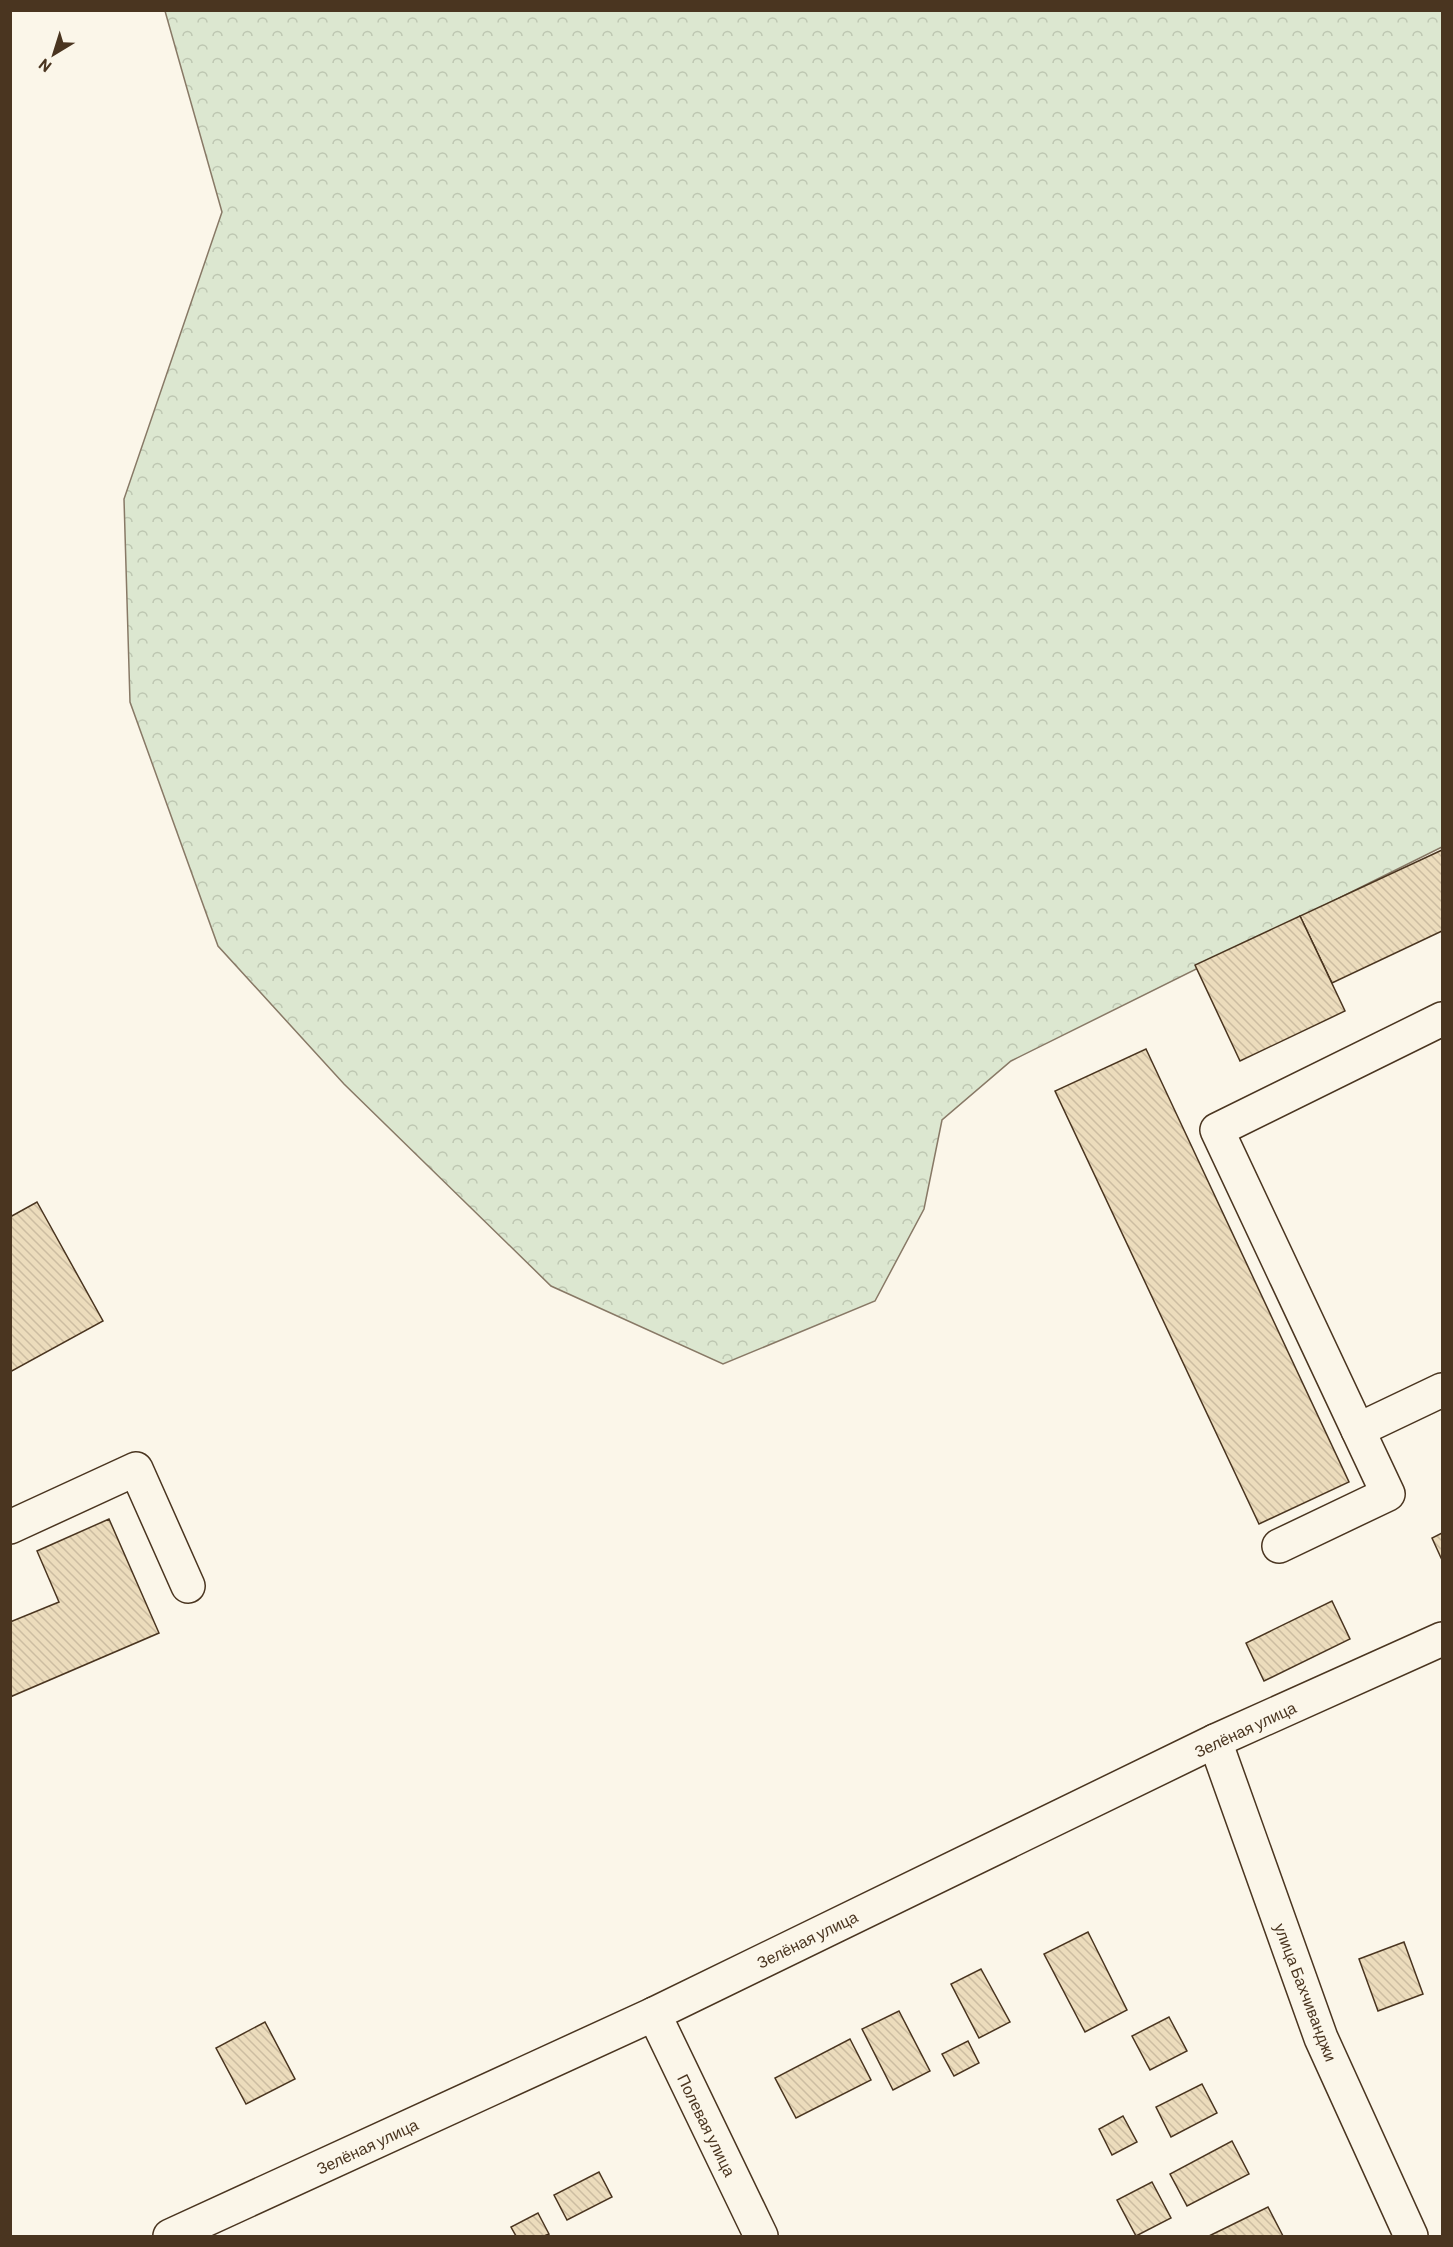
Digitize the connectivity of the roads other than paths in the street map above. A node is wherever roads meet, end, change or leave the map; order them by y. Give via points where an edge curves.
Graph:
1 (1443, 1019) edge
2 (1443, 1390) edge
3 (1358, 1430) junction
4 (10, 1527) edge
5 (1279, 1546) dead end
6 (188, 1586) dead end
7 (1443, 1640) edge
8 (1215, 1742) junction
9 (654, 2014) junction
10 (170, 2236) edge
11 (761, 2236) edge
12 (1411, 2236) edge

1 - 3 street via 1217,1130
2 - 3 street
3 - 5 street via 1388,1494
4 - 6 street via 136,1469
7 - 8 street, Зелёная улица
8 - 9 street, Зелёная улица
8 - 12 street, улица Бахчиванджи via 1321,2038
9 - 10 street, Зелёная улица
9 - 11 street, Полевая улица

